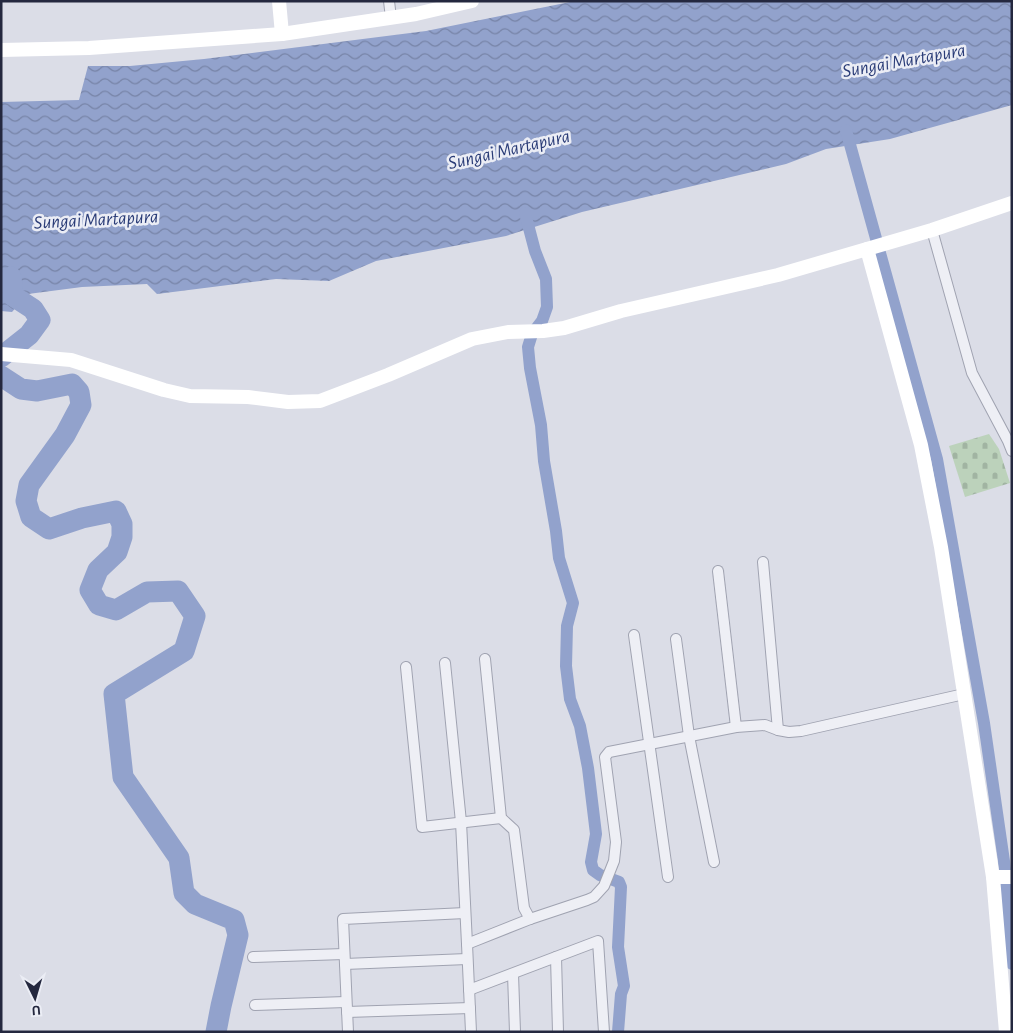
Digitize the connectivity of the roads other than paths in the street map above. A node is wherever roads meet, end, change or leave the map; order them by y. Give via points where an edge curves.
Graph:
1 (279, 1) edge
2 (389, 1) edge
3 (472, 1) edge
4 (392, 18) junction
5 (282, 34) junction
6 (1, 50) edge
7 (1012, 203) edge
8 (932, 230) junction
9 (875, 246) junction
10 (1, 354) edge
11 (1012, 451) edge
12 (763, 562) dead end
13 (718, 571) dead end
14 (634, 635) dead end
15 (676, 639) dead end
16 (485, 659) dead end
17 (445, 663) dead end
18 (406, 667) dead end
19 (964, 694) junction
20 (736, 727) junction
21 (778, 730) junction
22 (689, 736) junction
23 (649, 744) junction
24 (501, 818) junction
25 (461, 822) junction
26 (714, 862) dead end
27 (668, 876) dead end
28 (1001, 877) edge
29 (465, 913) junction
30 (530, 919) junction
31 (467, 944) junction
32 (253, 957) dead end
33 (556, 957) junction
34 (344, 959) junction
35 (467, 959) junction
36 (512, 974) junction
37 (469, 990) junction
38 (346, 1002) junction
39 (255, 1005) dead end
40 (470, 1008) junction
41 (347, 1012) junction
42 (1008, 1026) edge
43 (348, 1032) edge
44 (472, 1032) edge
45 (514, 1032) edge
46 (558, 1032) edge
47 (604, 1032) edge

1 - 5 street
2 - 4 street
3 - 4 street
4 - 5 street
5 - 6 street via 89,48
7 - 8 street
8 - 9 street
8 - 11 street via 972,372
9 - 10 street via 564,328 508,332 472,339 329,399 308,402 190,396 71,360
9 - 19 street via 921,445
12 - 21 street
13 - 20 street
14 - 23 street
15 - 22 street
16 - 24 street
17 - 25 street
18 - 25 street via 422,827
19 - 21 street via 801,731
19 - 28 street
20 - 21 street via 766,724
20 - 22 street
22 - 23 street
22 - 26 street
23 - 27 street
23 - 30 street via 609,752 605,757 616,842 614,861 606,883 594,897
24 - 25 street
24 - 30 street via 514,830 524,908
25 - 29 street
28 - 42 street
29 - 31 street
29 - 34 street via 343,918
30 - 31 street
31 - 35 street
32 - 34 street
33 - 36 street
33 - 46 street
33 - 47 street via 598,941
34 - 35 street
34 - 38 street
35 - 37 street
36 - 37 street
36 - 45 street
37 - 40 street
38 - 39 street
38 - 41 street
40 - 41 street
40 - 44 street
41 - 43 street

